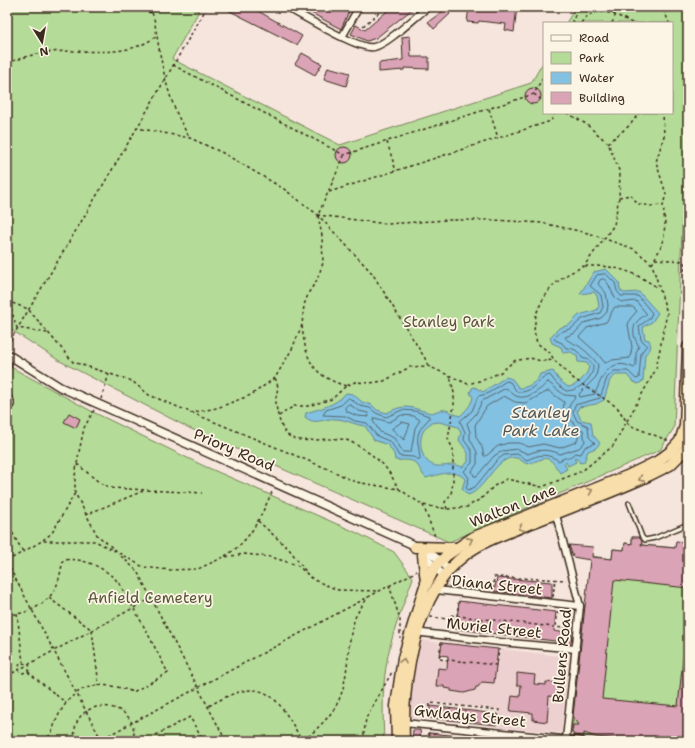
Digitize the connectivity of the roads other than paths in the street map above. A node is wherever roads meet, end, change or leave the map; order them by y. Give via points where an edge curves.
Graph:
1 (286, 7) edge
2 (359, 7) edge
3 (428, 7) edge
4 (298, 10) edge
5 (342, 37) junction
6 (688, 347) edge
7 (9, 356) edge
8 (7, 371) edge
9 (7, 394) edge
10 (7, 411) edge
11 (687, 434) edge
12 (688, 447) edge
13 (688, 456) edge
14 (675, 460) junction
15 (628, 503) dead end
16 (555, 509) junction
17 (688, 524) edge
18 (455, 548) junction
19 (418, 550) junction
20 (438, 564) junction
21 (446, 573) junction
22 (426, 584) junction
23 (436, 590) junction
24 (580, 606) junction
25 (414, 632) junction
26 (576, 649) junction
27 (404, 723) junction
28 (566, 739) junction
29 (397, 741) edge
30 (404, 741) edge
31 (582, 741) edge

1 - 4 street
2 - 5 street
3 - 5 street via 373,48 364,47
4 - 5 street
6 - 11 highway, Walton Lane
7 - 8 lane
7 - 19 street, Priory Road via 60,387 276,482
9 - 10 lane via 12,406
16 -> 11 highway, Walton Lane via 658,461
12 - 14 highway, Walton Lane
13 - 14 street
14 -> 16 highway, Walton Lane via 662,470 626,487
15 - 17 lane via 645,540
18 -> 16 highway, Walton Lane via 474,537
16 -> 21 highway, Walton Lane via 479,546
16 - 24 street, Bullens Road
18 - 19 highway
18 - 20 highway, Walton Lane
19 - 20 street, Priory Road
19 - 22 highway
20 - 21 street, Priory Road
20 - 22 highway, Walton Lane
21 - 23 highway, Walton Lane
22 - 25 highway, Walton Lane
23 - 24 street, Diana Street
23 - 25 highway, Walton Lane
24 - 26 street, Bullens Road
25 - 26 street, Muriel Street
25 - 27 highway, Walton Lane via 406,681
29 -> 25 highway, Walton Lane via 396,706 399,681 403,658
26 - 28 street, Bullens Road
27 - 28 street, Gwladys Street
27 - 30 highway, Walton Lane
28 - 31 street, Gwladys Street

